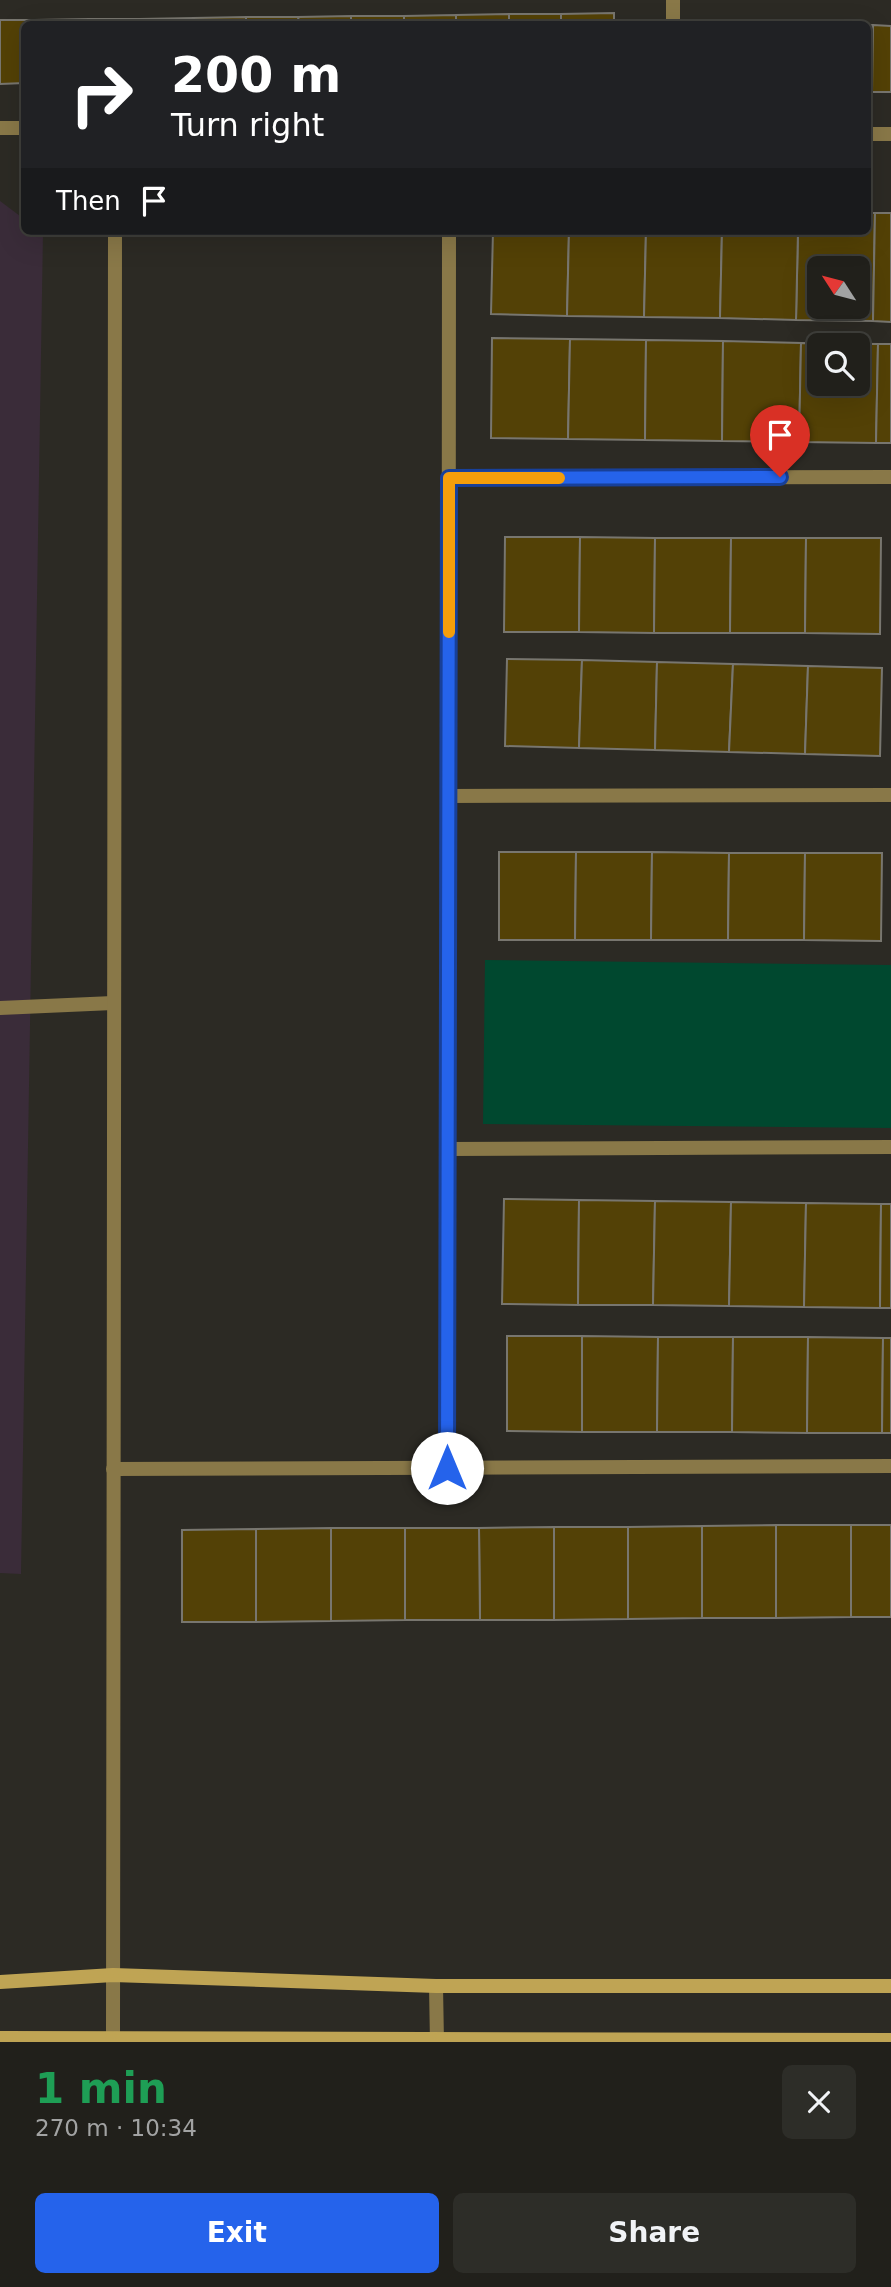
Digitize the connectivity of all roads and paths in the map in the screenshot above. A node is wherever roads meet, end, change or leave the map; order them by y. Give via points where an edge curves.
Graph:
1 (673, 0) edge
2 (673, 21) edge
3 (0, 128) edge
4 (21, 128) edge
5 (871, 134) edge
6 (891, 134) edge
7 (115, 235) edge
8 (449, 235) edge
9 (891, 477) edge
10 (449, 478) junction
11 (891, 795) edge
12 (448, 796) junction
13 (113, 1003) junction
14 (0, 1008) edge
15 (891, 1147) edge
16 (448, 1149) junction
17 (891, 1466) edge
18 (447, 1468) junction
19 (113, 1469) junction
20 (113, 1975) junction
21 (0, 1982) edge
22 (436, 1986) junction
23 (891, 1986) edge
24 (0, 2038) edge
25 (113, 2040) junction
26 (437, 2041) edge
27 (885, 2041) edge

1 - 2 street
3 - 4 street
5 - 6 street
7 - 13 street
8 - 10 street
9 - 10 street
10 - 12 street
11 - 12 street
12 - 16 street
13 - 14 street
13 - 19 street
15 - 16 street
16 - 18 street
17 - 18 street
18 - 19 street
19 - 20 street
20 - 21 street
20 - 22 street
20 - 25 street
22 - 23 street
22 - 26 street
24 - 25 street
25 - 26 street
26 - 27 street

